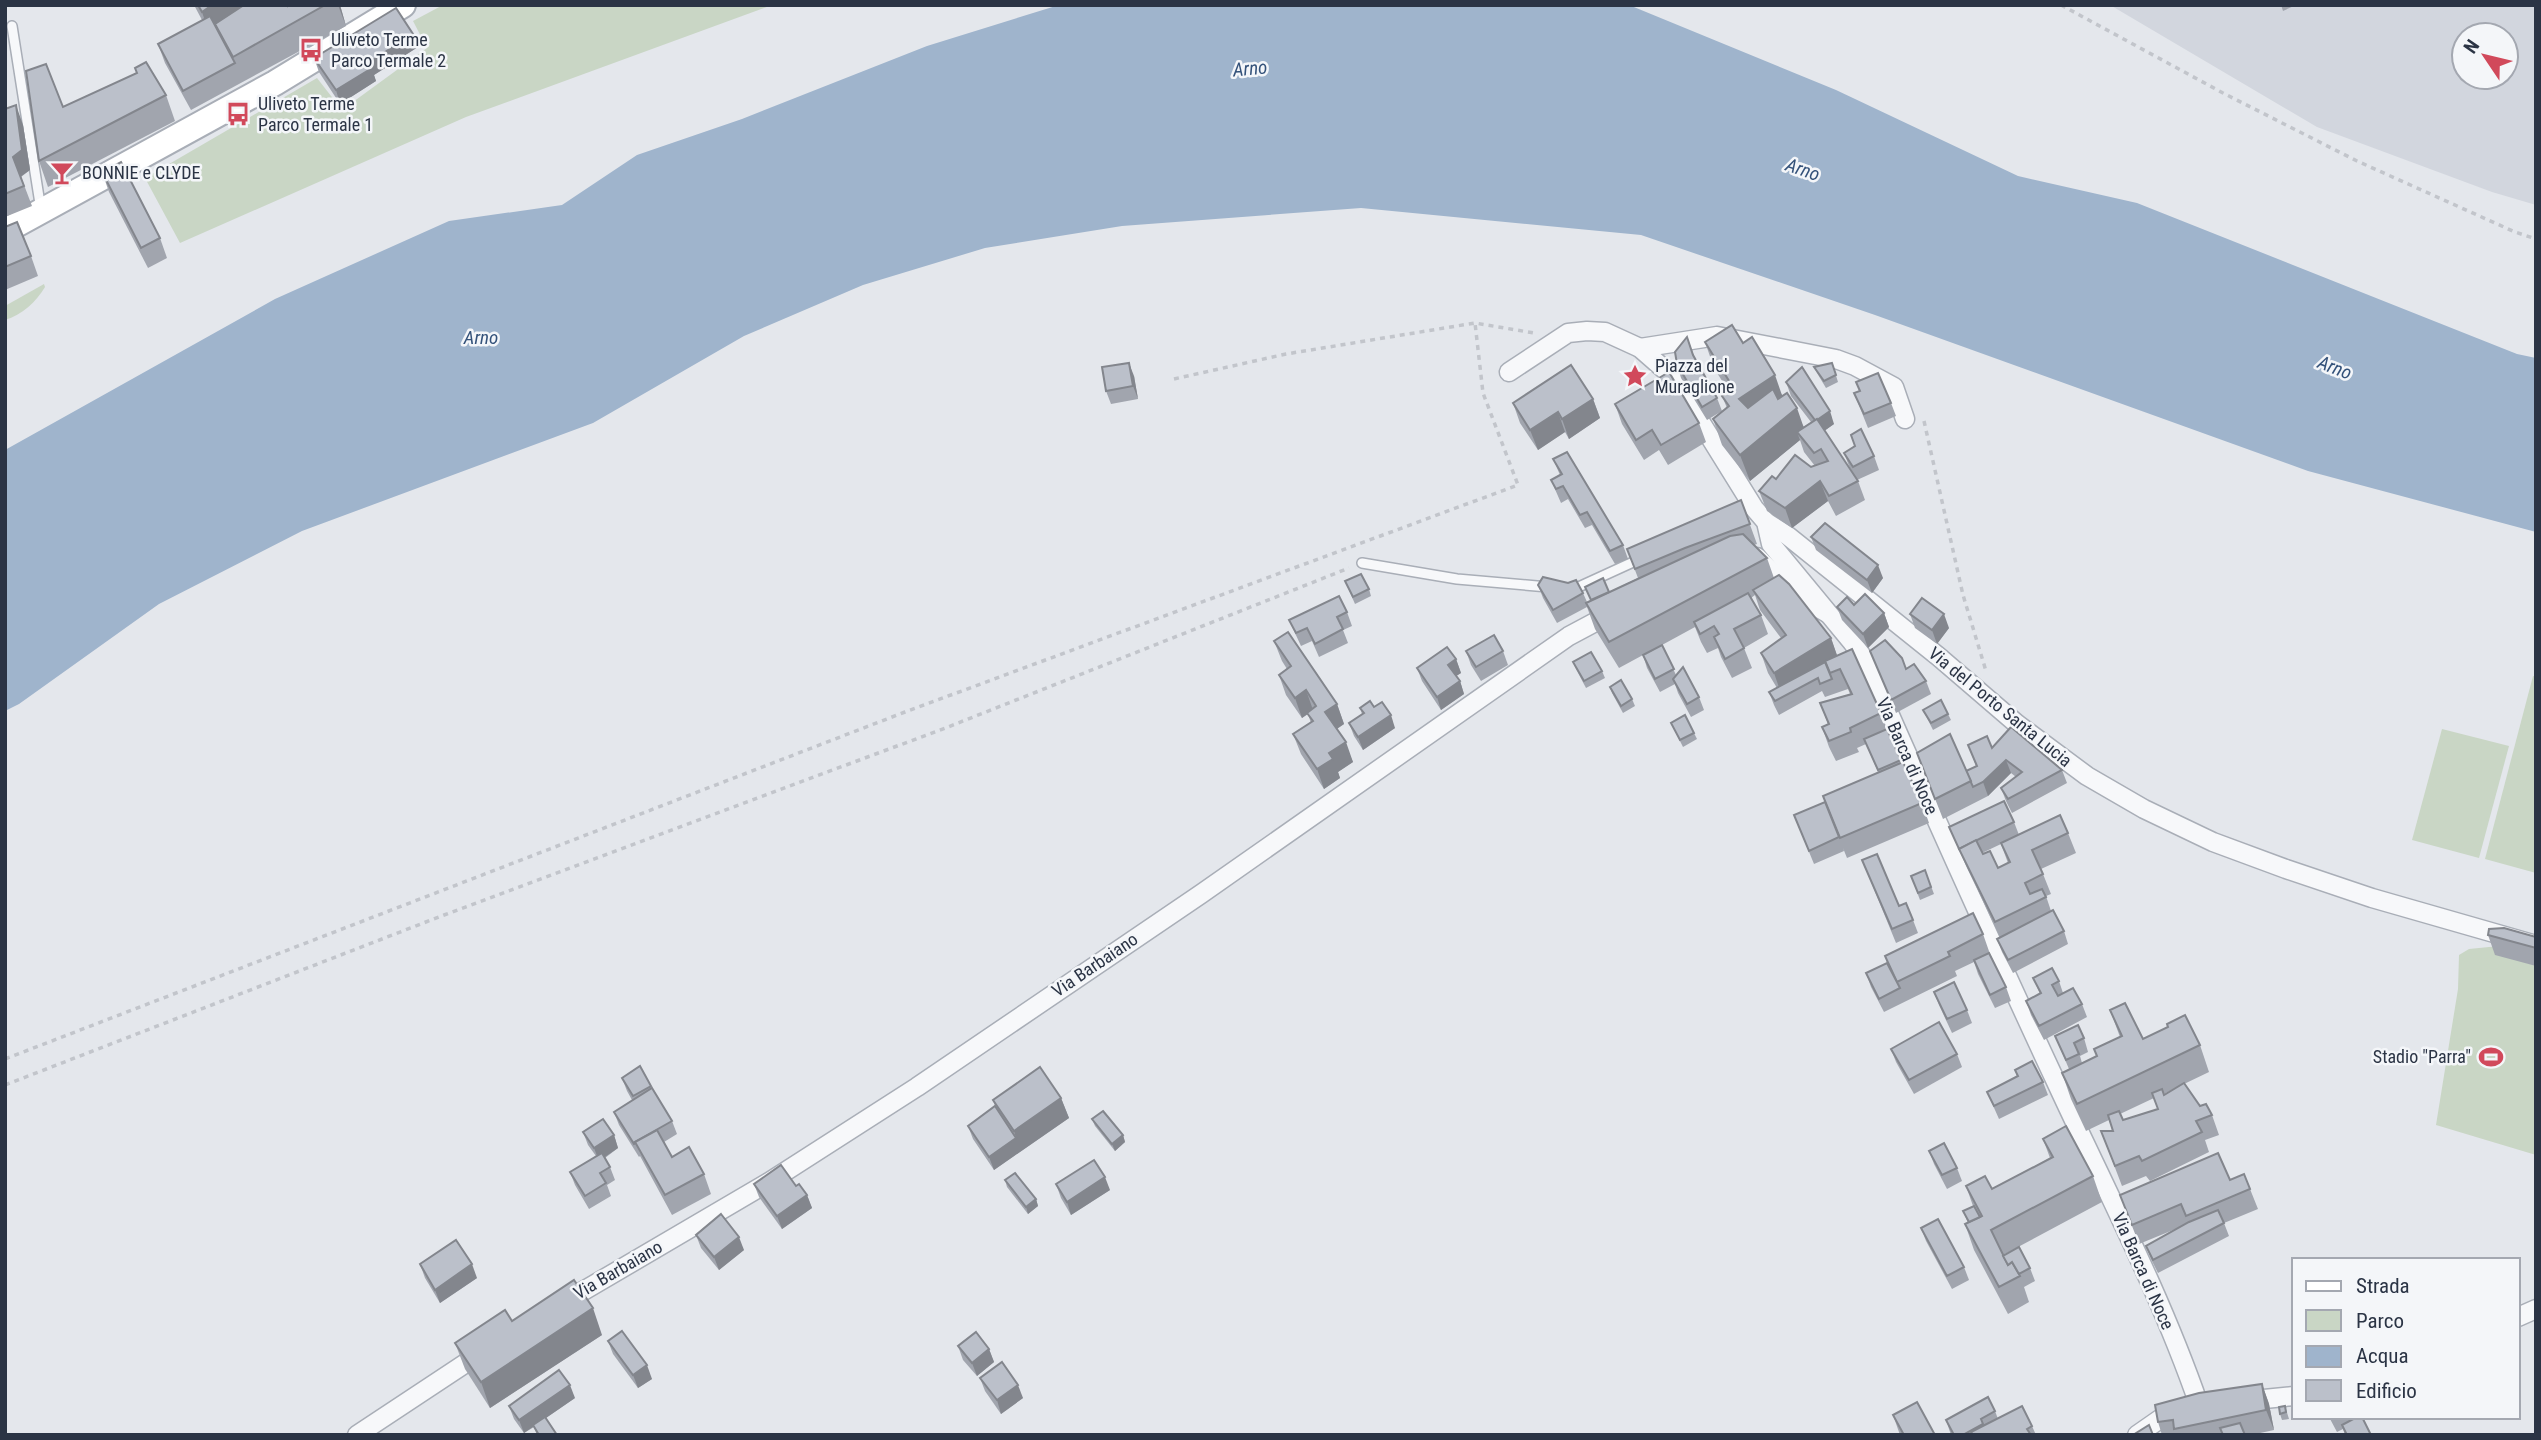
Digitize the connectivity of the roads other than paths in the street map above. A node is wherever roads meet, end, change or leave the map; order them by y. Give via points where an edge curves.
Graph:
1 (403, 5) edge
2 (12, 26) dead end
3 (41, 212) junction
4 (5, 231) edge
5 (1640, 348) junction
6 (1509, 372) dead end
7 (1905, 419) dead end
8 (1754, 515) junction
9 (1657, 551) edge
10 (1744, 556) edge
11 (1362, 563) road end
12 (1627, 606) edge
13 (1827, 613) junction
14 (2536, 945) edge
15 (2536, 1309) edge
16 (550, 1310) edge
17 (2520, 1316) edge
18 (497, 1343) edge
19 (2292, 1396) edge
20 (2199, 1405) junction
21 (357, 1435) edge
22 (2137, 1435) edge

1 - 3 main road via 275,83
2 - 3 lane
3 - 4 main road
5 - 6 street via 1605,332 1567,333
5 - 7 street via 1717,336 1836,359 1894,387
5 - 8 street, Via Barca di Noce via 1672,376
8 - 13 street, Via Barca di Noce via 1771,544
8 - 14 street, Via del Porto Santa Lucia via 1788,536 2017,724 2087,776 2144,809 2213,842 2286,869
9 - 11 lane via 1574,591
10 - 13 street via 1753,553 1794,594
12 - 16 street, Via Barbaiano via 1569,636 917,1087 769,1182
13 - 20 street, Via Barca di Noce via 1867,663 2185,1363
15 - 17 street
18 - 21 street
19 - 20 street
20 - 22 street via 2175,1411

